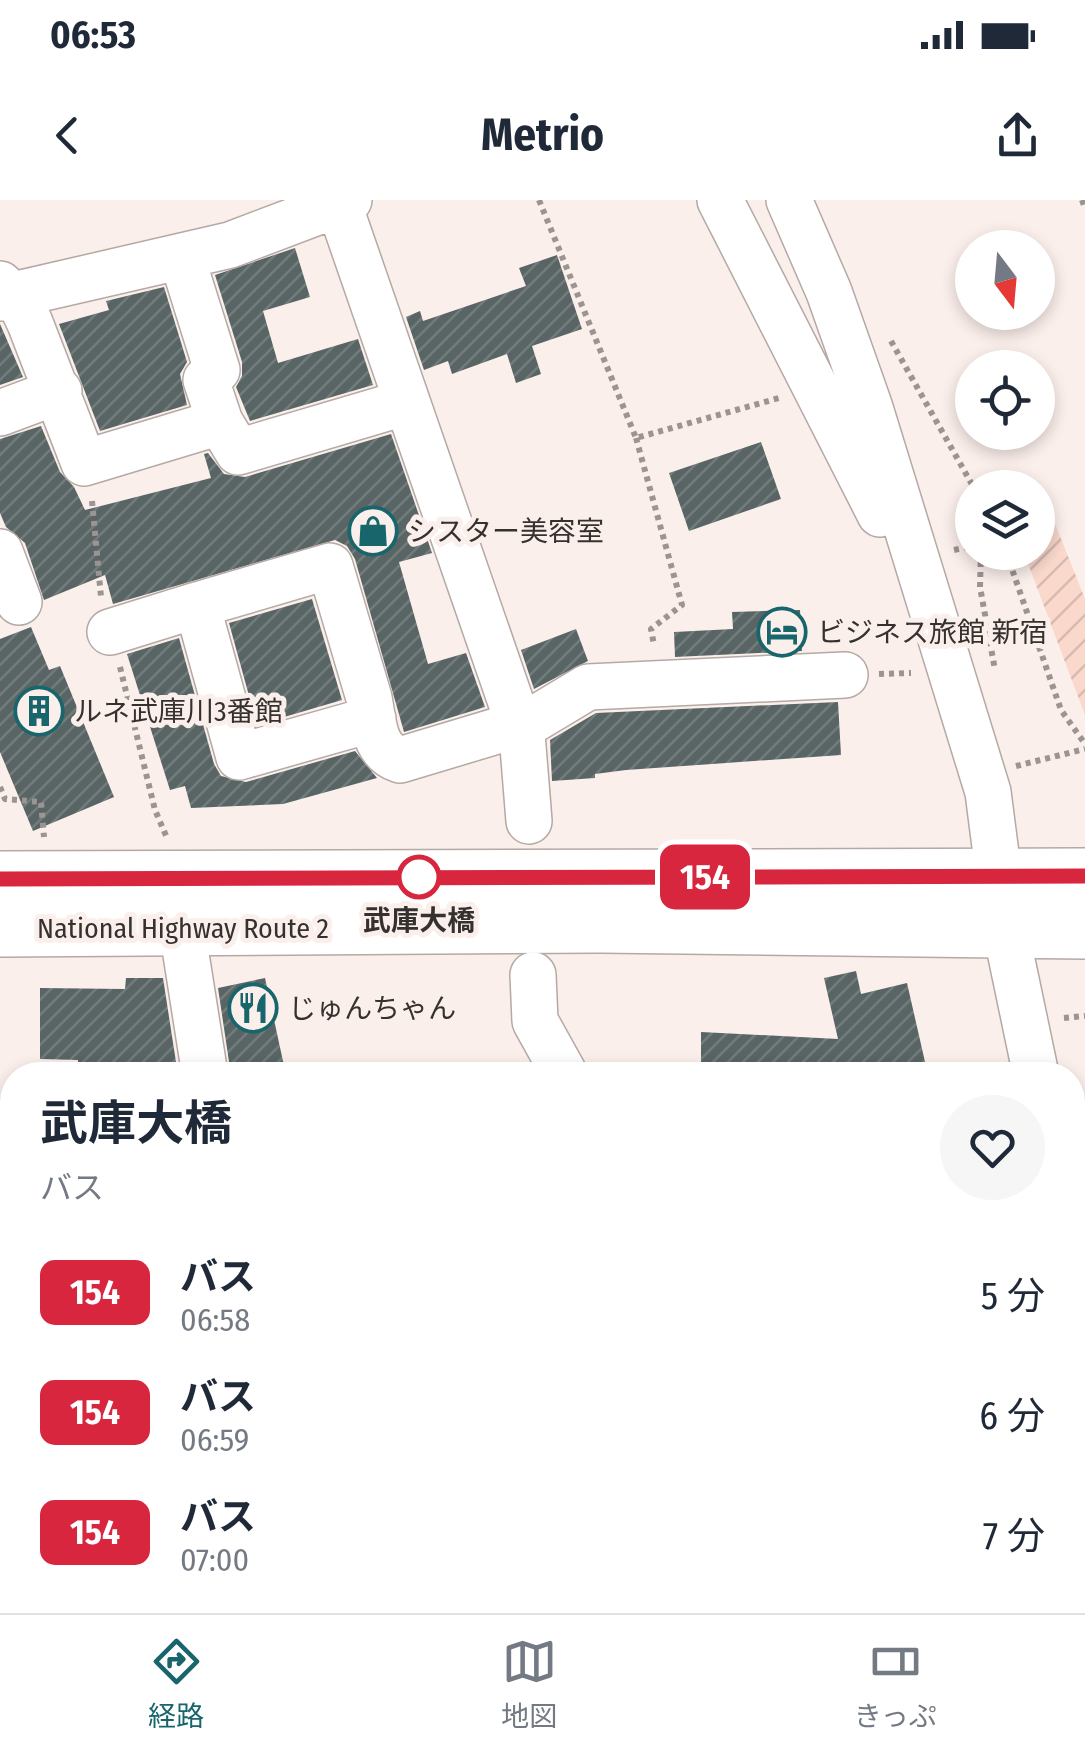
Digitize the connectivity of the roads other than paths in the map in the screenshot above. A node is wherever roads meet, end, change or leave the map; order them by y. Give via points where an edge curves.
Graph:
1 (720, 200) edge
2 (789, 200) edge
3 (344, 202) edge
4 (182, 258) junction
5 (4, 292) edge
6 (59, 391) junction
7 (407, 402) junction
8 (0, 413) edge
9 (220, 422) junction
10 (0, 552) edge
11 (930, 596) junction
12 (19, 602) dead end
13 (196, 605) junction
14 (110, 632) dead end
15 (845, 675) road end
16 (373, 719) junction
17 (518, 724) junction
18 (529, 821) dead end
19 (1085, 876) edge
20 (998, 877) junction
21 (0, 879) edge
22 (0, 929) edge
23 (182, 929) junction
24 (1085, 930) edge
25 (1006, 932) junction
26 (533, 975) dead end
27 (203, 1062) edge
28 (558, 1062) edge
29 (1033, 1062) edge

1 - 11 street via 889,533
2 - 11 street via 829,292
3 - 4 street via 273,232
3 - 7 street
4 - 5 street
4 - 9 street via 217,370 206,380
5 - 6 street via 22,304
6 - 8 street
6 - 9 street via 84,464
7 - 9 street via 238,452
7 - 17 street
10 - 12 street
11 - 20 street via 988,792
13 - 14 street
13 - 16 street via 239,757
13 - 16 street via 330,566
15 - 17 street via 588,687
16 - 17 street via 386,755 400,760
17 - 18 street via 528,763
19 - 20 highway, National Highway Route 2
20 - 21 highway, National Highway Route 2
20 - 25 street
22 - 23 highway, National Highway Route 2
23 - 25 highway, National Highway Route 2 via 600,925
23 - 27 street
24 - 25 highway, National Highway Route 2
25 - 29 street
26 - 28 street via 535,1022

